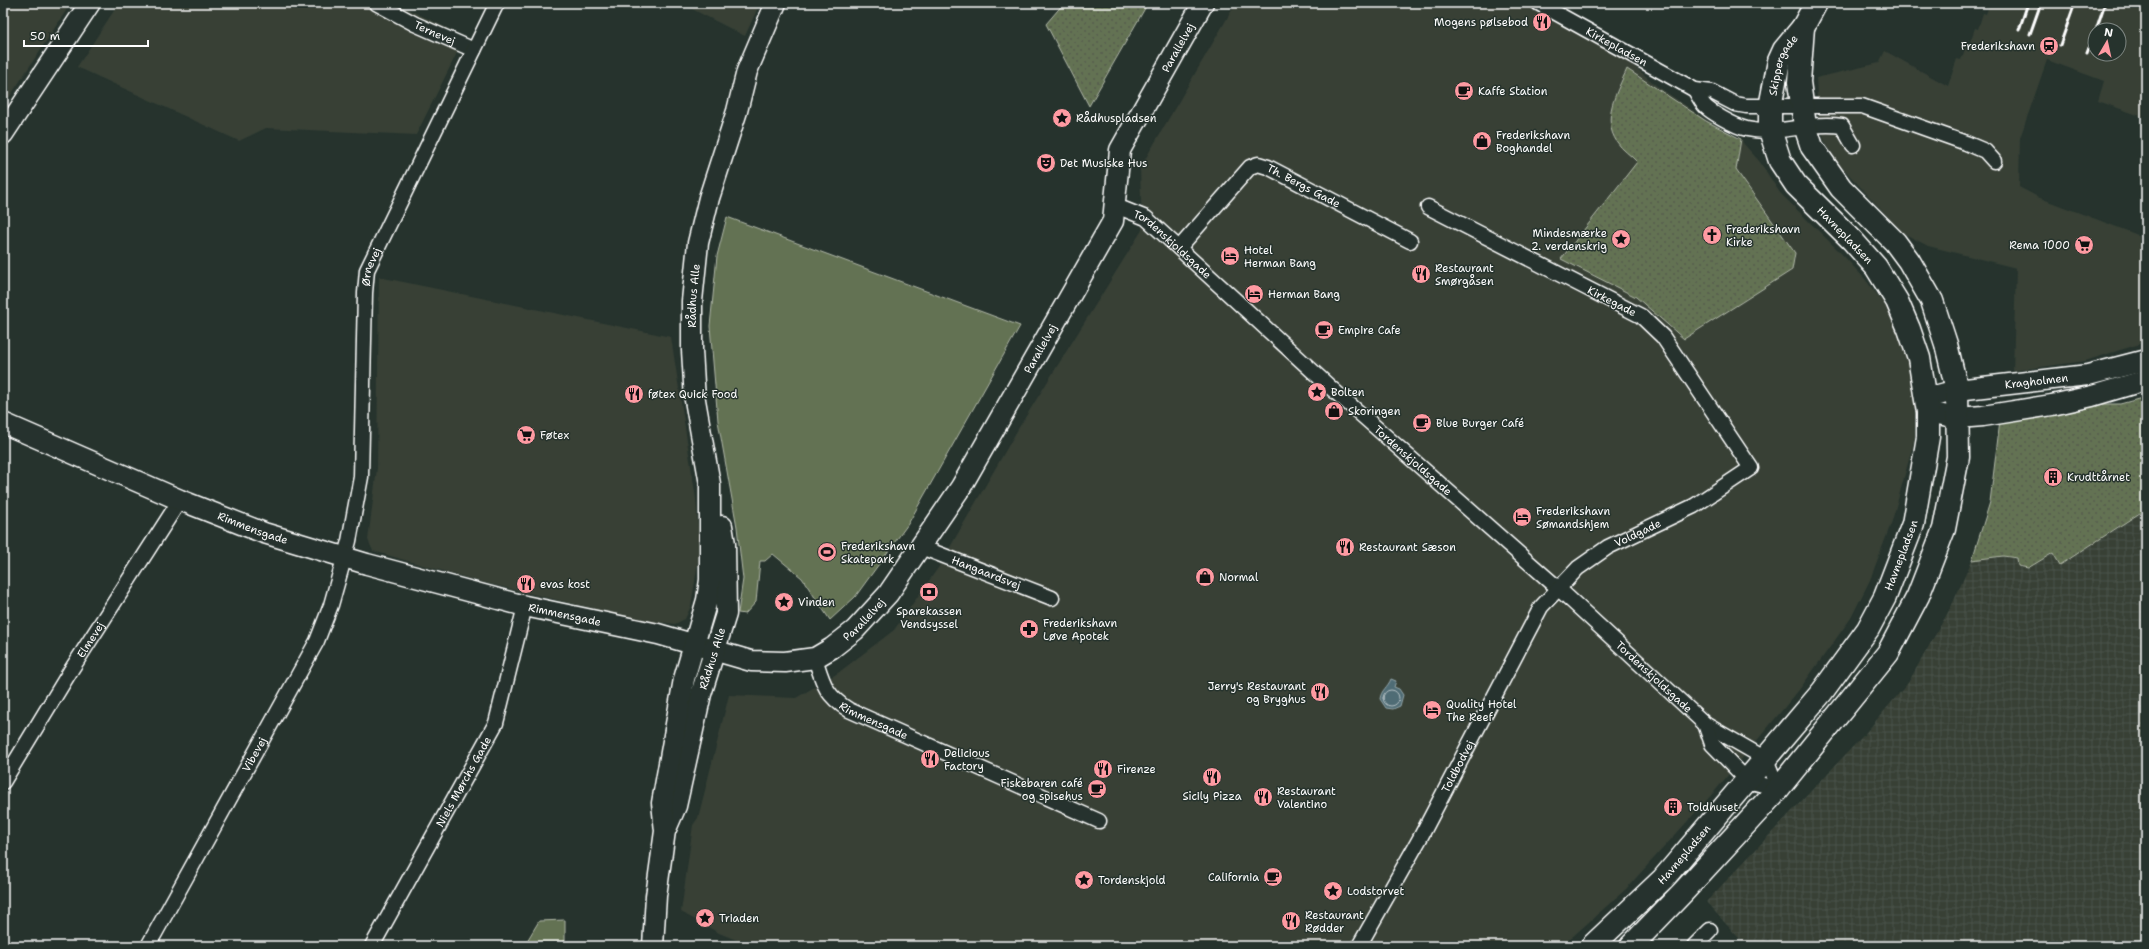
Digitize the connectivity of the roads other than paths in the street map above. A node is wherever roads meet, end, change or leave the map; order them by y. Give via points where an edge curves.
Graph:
1 (90, 3) edge
2 (376, 3) edge
3 (497, 3) edge
4 (776, 3) edge
5 (789, 3) edge
6 (1203, 3) edge
7 (1538, 3) edge
8 (1816, 3) edge
9 (1803, 27) junction
10 (474, 50) junction
11 (1695, 90) junction
12 (1770, 107) junction
13 (737, 111) junction
14 (1803, 117) junction
15 (1770, 130) junction
16 (3, 134) edge
17 (1853, 145) dead end
18 (1994, 161) dead end
19 (1116, 206) junction
20 (1428, 207) dead end
21 (1410, 241) dead end
22 (1179, 248) junction
23 (2146, 360) edge
24 (2146, 380) edge
25 (1957, 390) junction
26 (1928, 405) junction
27 (1958, 418) junction
28 (3, 423) edge
29 (710, 484) junction
30 (1724, 487) joint
31 (180, 500) junction
32 (921, 547) junction
33 (345, 557) junction
34 (1559, 589) junction
35 (1052, 598) dead end
36 (525, 606) junction
37 (694, 645) junction
38 (715, 651) junction
39 (815, 658) junction
40 (1705, 724) junction
41 (1766, 759) junction
42 (1748, 781) junction
43 (3, 782) edge
44 (1778, 789) junction
45 (1099, 821) dead end
46 (665, 831) junction
47 (1710, 930) dead end
48 (148, 946) edge
49 (372, 946) edge
50 (653, 946) edge
51 (1359, 946) edge
52 (1592, 946) edge
53 (1631, 946) edge
54 (1694, 946) edge

1 - 16 street
2 - 10 street, Ternevej via 415,24
3 - 10 street, Ørnevej
4 - 13 street, Rådhus Alle via 747,71
5 - 13 street, Rådhus Alle via 758,75
6 - 19 street, Parallelvej via 1120,150
7 - 11 street, Kirkepladsen
8 - 9 main road, Skippergade
9 - 12 main road, Skippergade via 1784,50 1779,61
9 - 14 main road, Skippergade via 1799,82
10 - 33 street, Ørnevej via 368,270 365,293 361,477
11 - 12 street, Kirkepladsen via 1712,92 1735,104
11 - 15 street via 1704,108 1730,122 1747,129
12 - 14 street, Kirkepladsen
12 - 15 main road, Havnepladsen
13 - 29 street, Rådhus Alle via 709,198 698,243 692,302 695,400
14 - 15 street
14 - 17 street via 1842,126
14 - 18 street via 1862,106 1966,142 1985,152
14 - 25 main road via 1812,147 1821,162 1841,188 1895,242 1932,301
15 - 26 main road, Havnepladsen via 1780,161 1796,186 1876,267 1897,301 1919,358
19 - 22 street, Tordenskjoldsgade via 1146,218
19 - 32 street, Parallelvej via 1113,221 960,487
20 - 30 street, Kirkegade via 1641,316 1663,337 1751,468
21 - 22 street, Th. Bergs Gade via 1258,164 1250,167
22 - 34 street, Tordenskjoldsgade via 1331,388
23 - 25 street, Kragholmen via 2088,375
24 - 27 street, Kragholmen via 2052,405
25 - 26 street, Kragholmen
25 - 27 main road
26 - 27 street, Kragholmen
26 - 41 main road, Havnepladsen via 1928,437 1913,524 1886,597 1868,629 1822,692
27 - 44 main road via 1958,457 1944,529 1918,596 1888,653
28 - 31 street, Rimmensgade
29 - 37 street, Rådhus Alle via 710,580 708,600
29 - 38 street, Rådhus Alle via 720,509 725,544 726,614
30 - 34 street, Voldgade via 1694,506 1608,547 1578,568
31 - 33 street, Rimmensgade via 264,533
31 - 43 street, Elmevej
32 - 35 street, Hangaardsvej
32 - 39 street, Parallelvej via 888,594 855,630
33 - 36 street, Rimmensgade
33 - 48 street, Vibevej via 332,605 317,641
34 - 40 street, Tordenskjoldsgade
34 - 51 street, Toldbodvej via 1542,607 1419,840
36 - 37 street, Rimmensgade via 658,634
36 - 49 street, Niels Mørchs Gade via 496,724
37 - 38 street, Rimmensgade
37 - 46 street, Rådhus Alle via 682,686 664,795
38 - 39 street, Rimmensgade via 751,661 785,662
38 - 46 street, Rådhus Alle via 701,694 676,806
39 - 45 street, Rimmensgade via 824,687 836,702 849,710
40 - 41 street, Tordenskjoldsgade
40 - 42 street, Tordenskjoldsgade via 1712,744
41 - 42 main road, Havnepladsen
41 - 44 street
42 - 44 street
42 - 52 main road, Havnepladsen via 1663,879
44 - 53 main road
46 - 50 street, Rådhus Alle via 656,896
47 - 54 street

